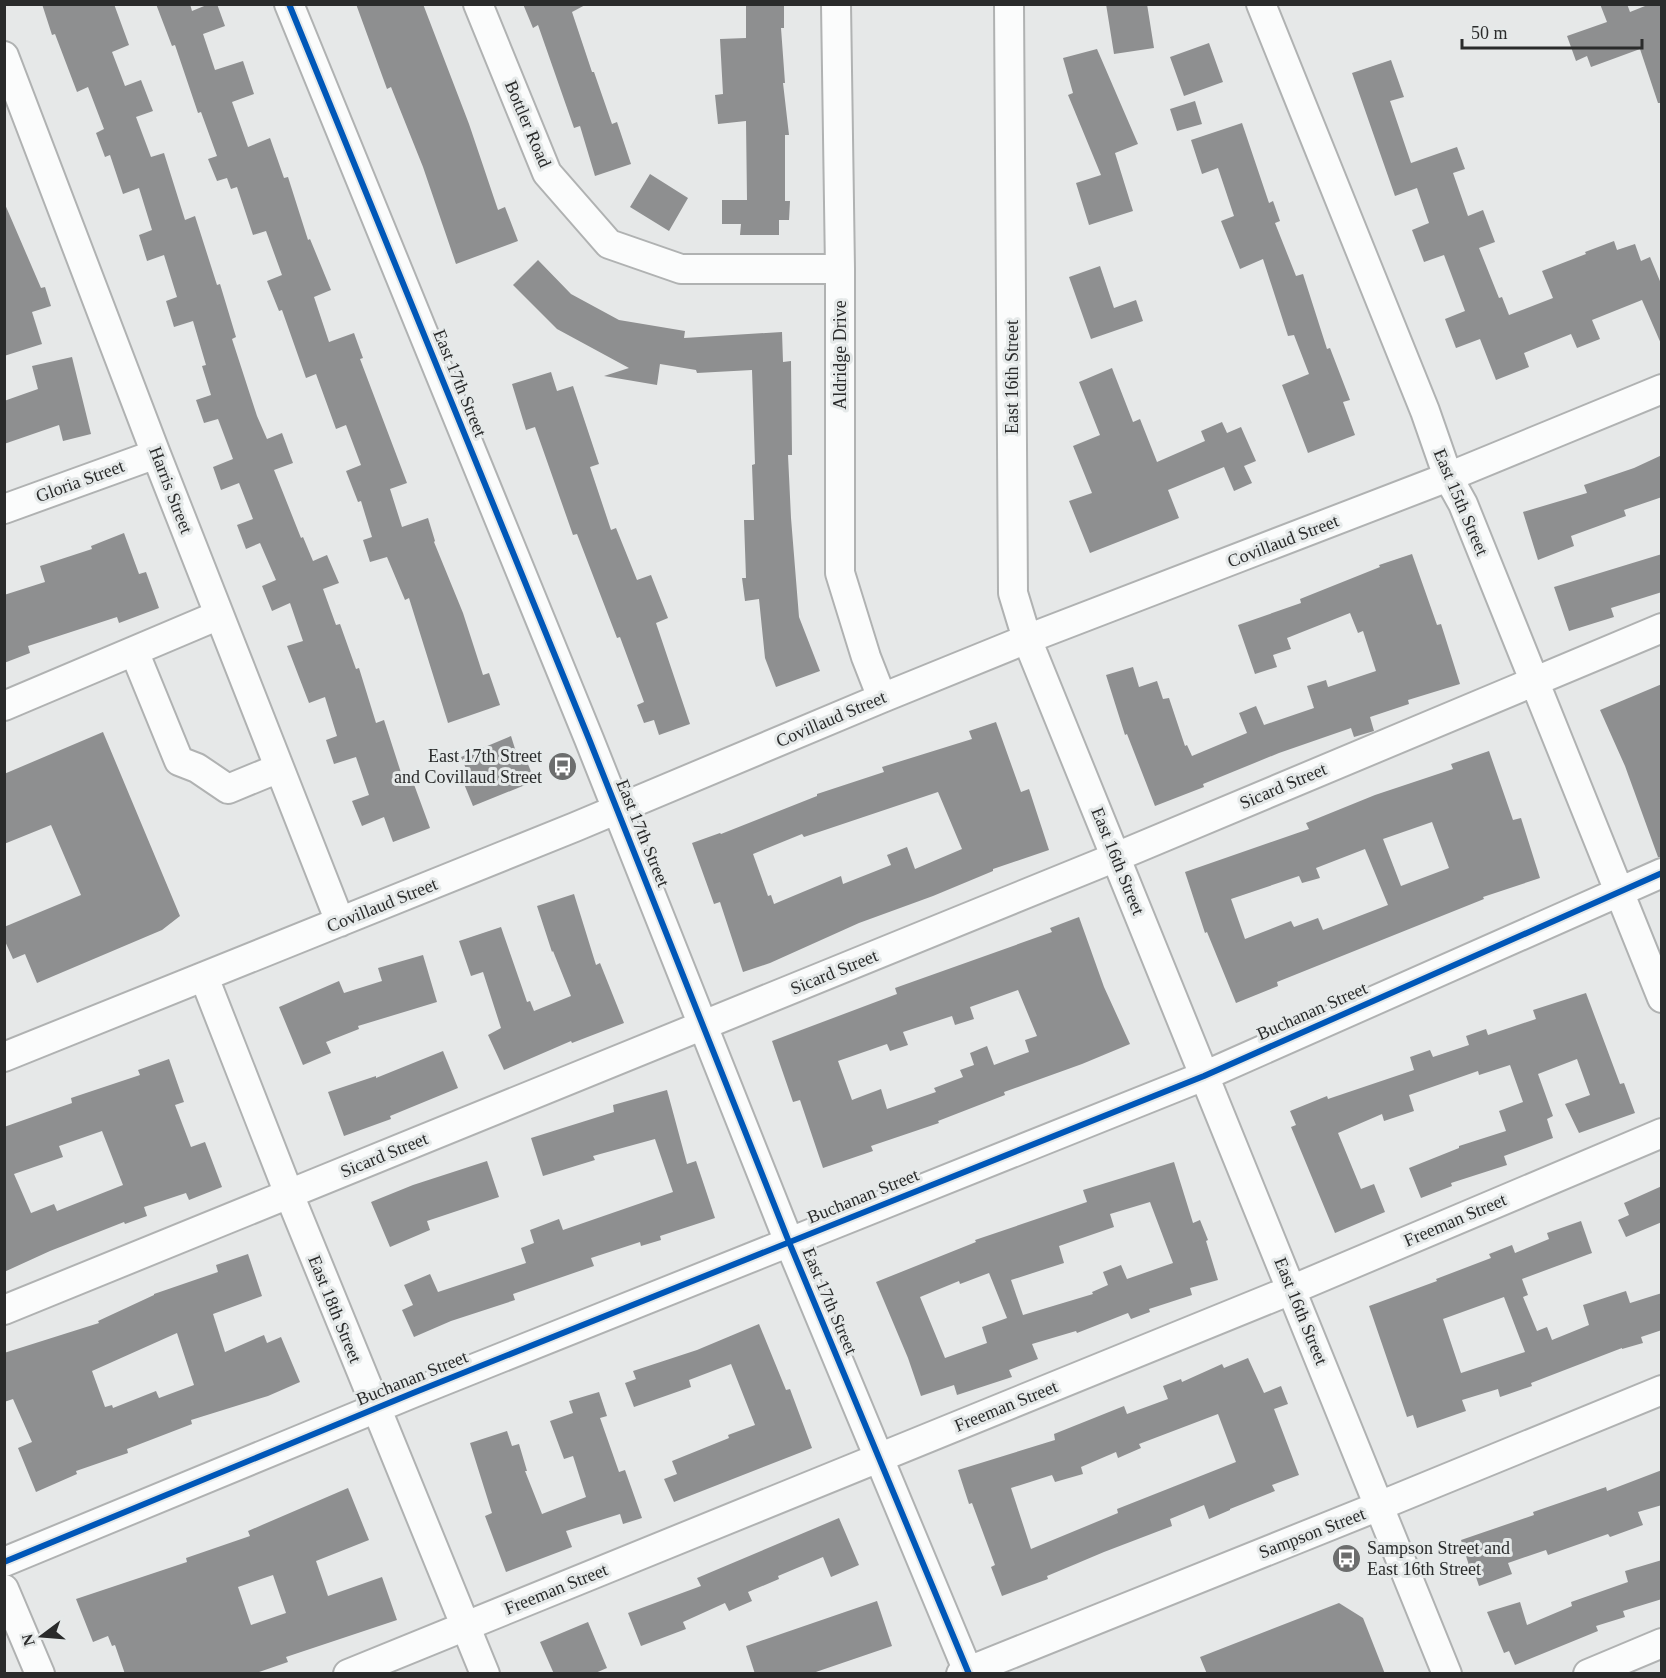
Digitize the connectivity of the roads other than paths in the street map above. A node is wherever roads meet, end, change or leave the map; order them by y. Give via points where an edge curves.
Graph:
1 (289, 4) edge
2 (478, 4) edge
3 (836, 4) edge
4 (1009, 4) edge
5 (1261, 4) edge
6 (4, 56) edge
7 (840, 269) junction
8 (1662, 389) edge
9 (156, 453) junction
10 (1448, 477) junction
11 (4, 509) edge
12 (219, 615) junction
13 (1662, 628) edge
14 (1028, 639) junction
15 (134, 651) junction
16 (1534, 680) junction
17 (882, 698) junction
18 (4, 706) edge
19 (279, 768) junction
20 (617, 809) junction
21 (1116, 857) junction
22 (1662, 873) edge
23 (1618, 891) junction
24 (340, 922) junction
25 (204, 976) junction
26 (1662, 998) edge
27 (703, 1026) junction
28 (4, 1057) edge
29 (1204, 1076) junction
30 (1662, 1133) edge
31 (289, 1194) junction
32 (789, 1242) junction
33 (1291, 1290) junction
34 (4, 1310) edge
35 (1662, 1390) edge
36 (376, 1409) junction
37 (880, 1458) junction
38 (1379, 1506) junction
39 (4, 1562) edge
40 (4, 1588) edge
41 (465, 1626) junction
42 (1662, 1643) edge
43 (966, 1673) edge
44 (40, 1674) edge
45 (348, 1674) edge
46 (485, 1674) edge
47 (1447, 1674) edge
48 (1588, 1674) edge

1 - 20 street, East 17th Street
2 - 7 street, Bottler Road via 547,173 609,244 681,269
3 - 7 street, Aldridge Drive
4 - 14 street, East 16th Street via 1013,593
5 - 10 street, East 15th Street
6 - 9 street, Harris Street
7 - 17 street, Aldridge Drive via 840,573
8 - 10 street, Covillaud Street
9 - 11 street, Gloria Street
9 - 12 street, Harris Street
10 - 14 street, Covillaud Street
10 - 16 street, East 15th Street via 1463,504
12 - 15 street
12 - 19 street, Harris Street
13 - 16 street, Sicard Street
14 - 17 street, Covillaud Street
14 - 21 street, East 16th Street
15 - 18 street
15 - 19 street via 179,761 228,789
16 - 21 street, Sicard Street
16 - 23 street, East 15th Street
17 - 20 street, Covillaud Street
19 - 24 street, Harris Street
20 - 24 street, Covillaud Street
20 - 27 street, East 17th Street
21 - 27 street, Sicard Street
21 - 29 street, East 16th Street
22 - 23 street, Buchanan Street
23 - 26 street, East 15th Street
23 - 29 street, Buchanan Street
24 - 25 street, Covillaud Street
25 - 28 street, Covillaud Street
25 - 31 street, East 18th Street
27 - 31 street, Sicard Street
27 - 32 street, East 17th Street
29 - 32 street, Buchanan Street
29 - 33 street, East 16th Street
30 - 33 street, Freeman Street
31 - 34 street, Sicard Street
31 - 36 street, East 18th Street
32 - 36 street, Buchanan Street
32 - 37 street, East 17th Street
33 - 37 street, Freeman Street
33 - 38 street, East 16th Street
35 - 38 street, Sampson Street
36 - 39 street, Buchanan Street
36 - 41 street, East 18th Street
37 - 41 street, Freeman Street
37 - 43 street, East 17th Street
38 - 43 street, Sampson Street
38 - 47 street, East 16th Street
40 - 44 street
41 - 45 street, Freeman Street
41 - 46 street, East 18th Street
42 - 48 street

